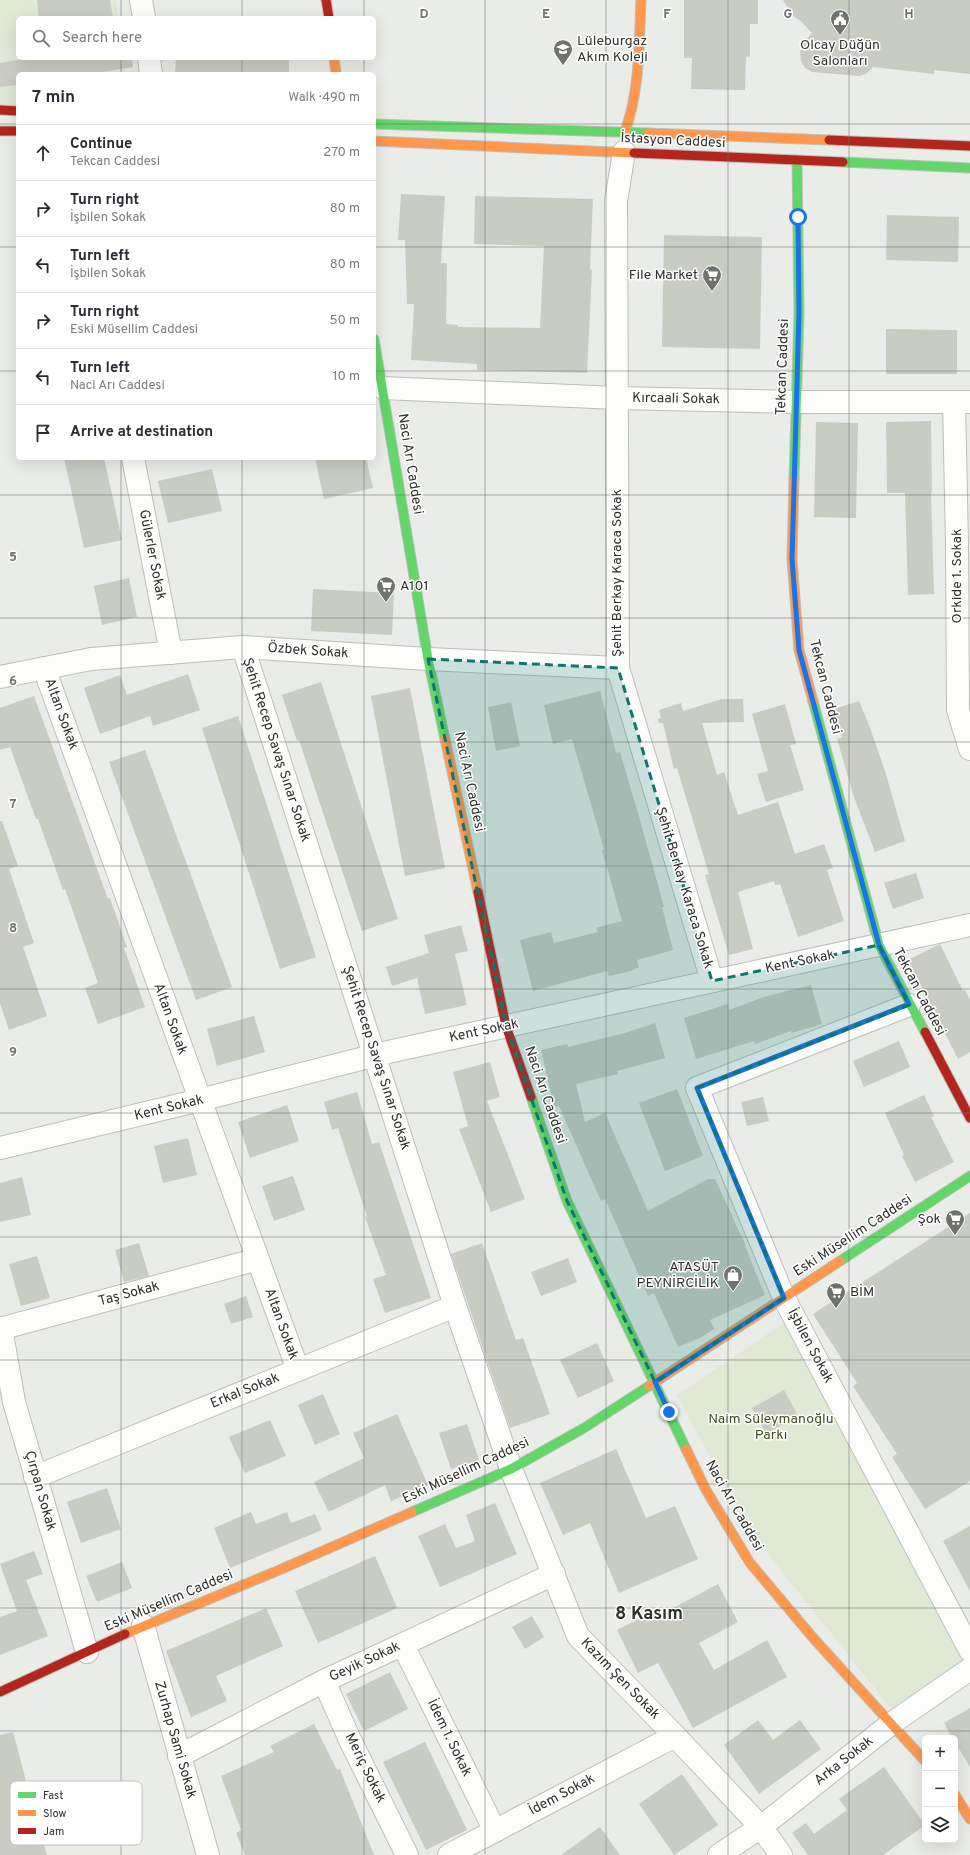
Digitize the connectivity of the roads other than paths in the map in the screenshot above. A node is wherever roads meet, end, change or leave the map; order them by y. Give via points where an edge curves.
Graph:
1 (141, 0) edge
2 (326, 0) edge
3 (641, 0) edge
4 (144, 16) edge
5 (329, 16) edge
6 (149, 60) edge
7 (334, 60) edge
8 (151, 72) edge
9 (336, 72) edge
10 (0, 110) edge
11 (16, 111) edge
12 (376, 124) edge
13 (0, 130) edge
14 (16, 131) edge
15 (376, 141) edge
16 (624, 142) junction
17 (970, 146) edge
18 (797, 160) junction
19 (970, 168) edge
20 (376, 350) edge
21 (383, 388) junction
22 (617, 398) junction
23 (796, 402) junction
24 (962, 402) edge
25 (133, 460) edge
26 (964, 592) edge
27 (243, 647) junction
28 (171, 653) junction
29 (428, 659) junction
30 (44, 668) junction
31 (618, 668) junction
32 (0, 677) edge
33 (970, 749) edge
34 (970, 925) edge
35 (879, 945) junction
36 (712, 981) junction
37 (909, 1004) junction
38 (506, 1026) junction
39 (375, 1055) junction
40 (200, 1100) junction
41 (970, 1118) edge
42 (0, 1148) edge
43 (970, 1176) edge
44 (258, 1259) junction
45 (784, 1298) junction
46 (455, 1306) junction
47 (1, 1329) edge
48 (298, 1370) junction
49 (655, 1382) junction
50 (511, 1469) junction
51 (36, 1477) junction
52 (554, 1574) junction
53 (143, 1625) junction
54 (402, 1645) junction
55 (970, 1650) edge
56 (87, 1652) junction
57 (970, 1669) edge
58 (324, 1681) junction
59 (0, 1692) edge
60 (892, 1723) junction
61 (675, 1736) junction
62 (179, 1756) junction
63 (922, 1758) edge
64 (958, 1800) edge
65 (970, 1819) edge
66 (760, 1827) junction
67 (495, 1831) junction
68 (208, 1855) edge
69 (407, 1855) edge
70 (449, 1855) edge
71 (719, 1855) edge
72 (781, 1855) edge

1 - 4 street
2 - 5 street
3 - 16 street via 636,88
6 - 8 street
7 - 9 street
10 - 11 street
12 - 16 street, İstasyon Caddesi
13 - 14 street
15 - 16 street, İstasyon Caddesi
16 - 17 street, İstasyon Caddesi
16 - 18 street, İstasyon Caddesi
16 - 22 street, Şehit Berkay Karaca Sokak via 616,200
18 - 19 street, İstasyon Caddesi
18 - 23 street, Tekcan Caddesi via 799,313
20 - 21 street, Naci Arı Caddesi
21 - 22 street, Kırcaali Sokak
21 - 29 street, Naci Arı Caddesi
22 - 23 street, Kırcaali Sokak
22 - 31 street, Şehit Berkay Karaca Sokak
23 - 24 street, Kırcaali Sokak
23 - 35 street, Tekcan Caddesi via 792,559 799,650
24 - 26 street, Orkide 1. Sokak
25 - 28 street, Gülerler Sokak
26 - 33 street, Orkide 1. Sokak via 958,710
27 - 28 street, Özbek Sokak
27 - 29 street, Özbek Sokak
27 - 39 street, Şehit Recep Savaş Sınar Sokak
28 - 30 street, Özbek Sokak via 91,659
29 - 31 street, Özbek Sokak
29 - 38 street, Naci Arı Caddesi
30 - 32 street, Özbek Sokak
30 - 40 street, Altan Sokak
31 - 36 street, Şehit Berkay Karaca Sokak
34 - 35 street, Kent Sokak
35 - 36 street, Kent Sokak
35 - 37 street, Tekcan Caddesi
36 - 38 street, Kent Sokak
37 - 41 street, Tekcan Caddesi
37 - 45 street, İşbilen Sokak via 697,1088
38 - 39 street, Kent Sokak
38 - 49 street, Naci Arı Caddesi via 567,1201
39 - 40 street, Kent Sokak
39 - 46 street, Şehit Recep Savaş Sınar Sokak
40 - 42 street, Kent Sokak
40 - 44 street, Altan Sokak
43 - 45 street, Eski Müsellim Caddesi
44 - 47 street, Taş Sokak
44 - 48 street, Altan Sokak
45 - 49 street, Eski Müsellim Caddesi
45 - 55 street, İşbilen Sokak
46 - 48 street, Erkal Sokak
46 - 50 street, Şehit Recep Savaş Sınar Sokak
47 - 51 street, Çırpan Sokak via 14,1402
48 - 51 street, Erkal Sokak
49 - 50 street, Eski Müsellim Caddesi via 584,1428
49 - 60 street, Naci Arı Caddesi via 706,1490 750,1563 815,1640
50 - 52 street, Kazım Şen Sokak
50 - 53 street, Eski Müsellim Caddesi via 277,1571
51 - 56 street, Çırpan Sokak
52 - 54 street, Geyik Sokak
52 - 61 street, Kazım Şen Sokak via 578,1636
53 - 56 street, Eski Müsellim Caddesi
53 - 62 street, Zurhap Sami Sokak
54 - 58 street, Geyik Sokak
54 - 67 street, İdem 1. Sokak
56 - 59 street, Eski Müsellim Caddesi
57 - 60 street, Arka Sokak
58 - 62 street, Geyik Sokak
58 - 69 street, Meriç Sokak
60 - 63 street, Naci Arı Caddesi
60 - 66 street, Arka Sokak
61 - 66 street, Kazım Şen Sokak
61 - 67 street, İdem Sokak
62 - 68 street, Zurhap Sami Sokak
64 - 65 street
66 - 71 street, Arka Sokak
66 - 72 street, Kazım Şen Sokak
67 - 70 street, İdem Sokak

